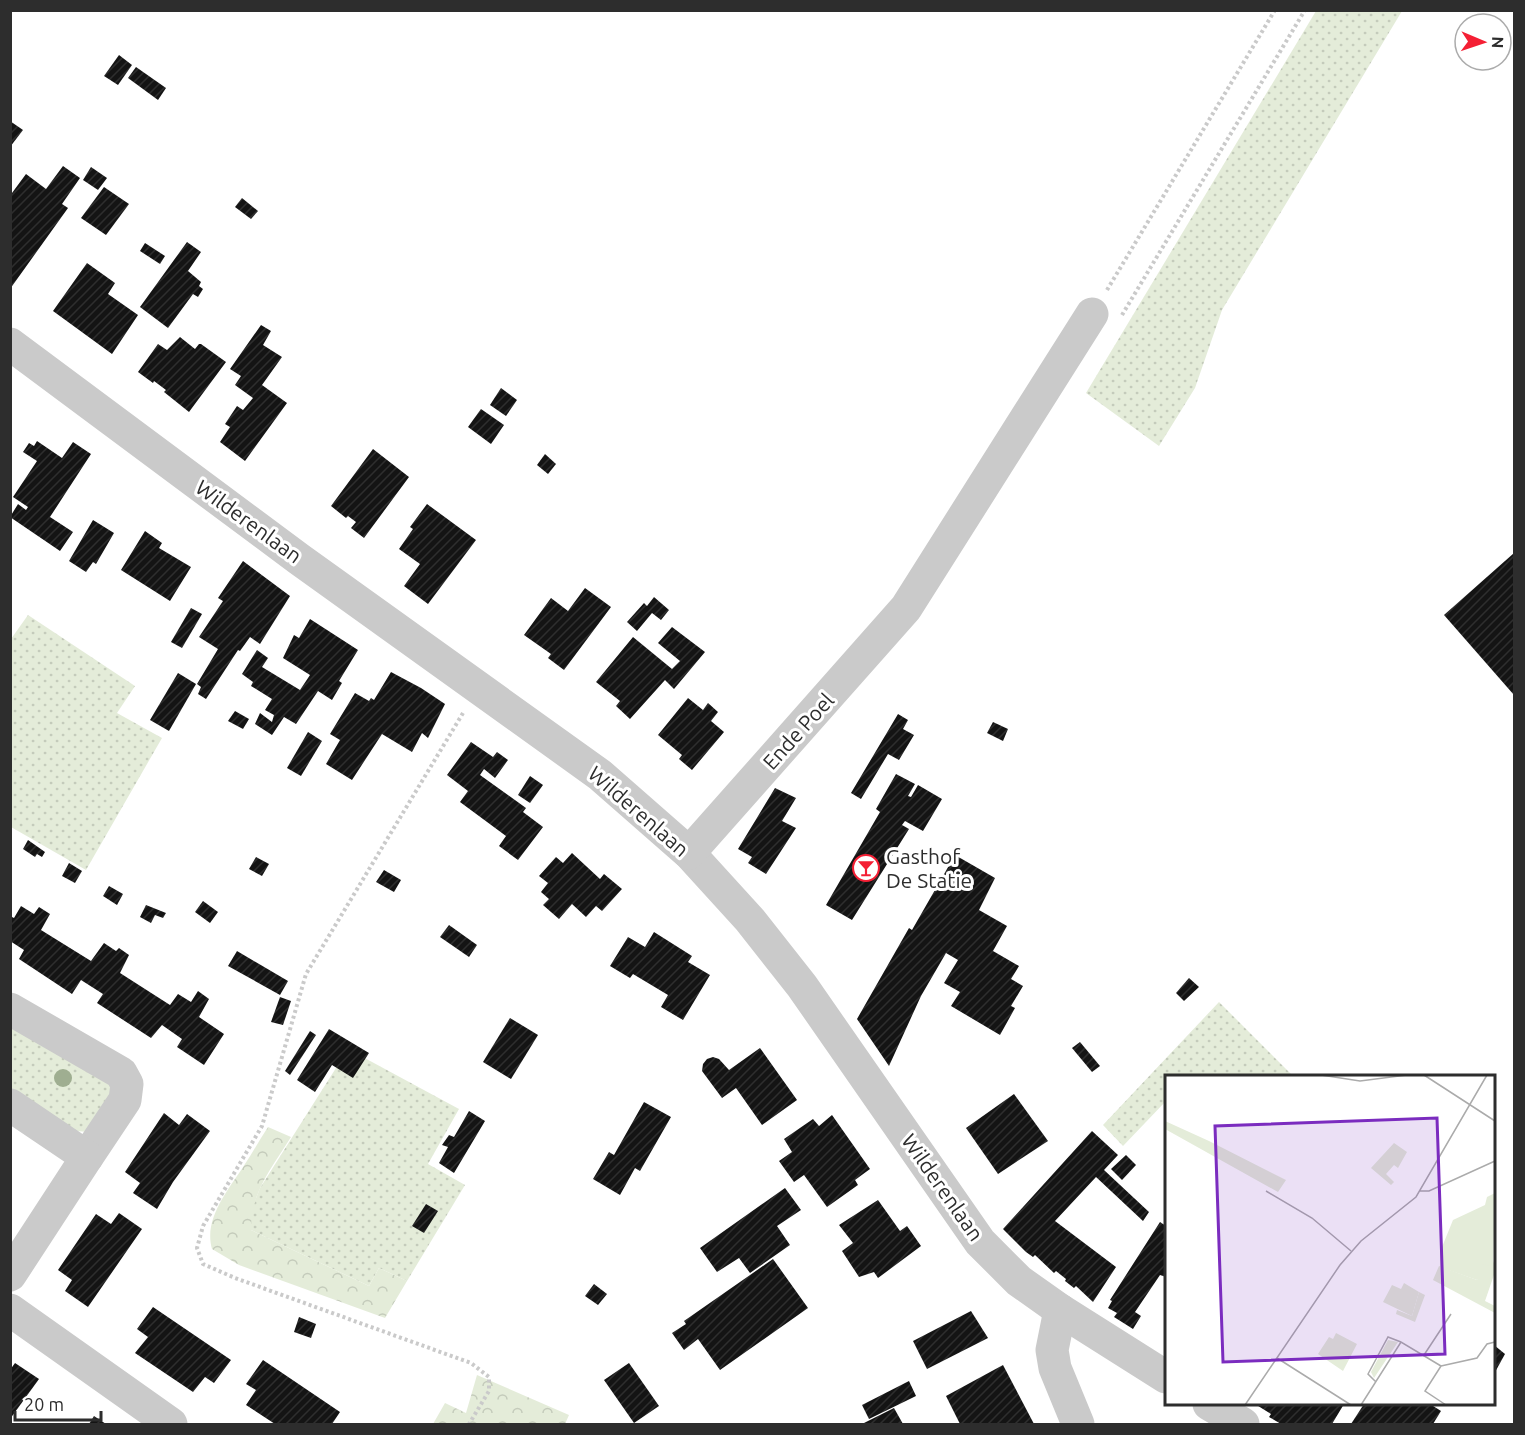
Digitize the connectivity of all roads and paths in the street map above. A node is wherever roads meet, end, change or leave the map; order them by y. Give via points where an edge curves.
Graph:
1 (1275, 10) edge
2 (1305, 10) edge
3 (1105, 318) junction
4 (11, 347) edge
5 (482, 689) junction
6 (689, 853) junction
7 (10, 1009) edge
8 (10, 1105) edge
9 (87, 1157) junction
10 (10, 1275) edge
11 (10, 1310) edge
12 (1060, 1310) junction
13 (1165, 1376) edge
14 (1211, 1405) edge
15 (171, 1425) edge
16 (469, 1425) edge
17 (1078, 1425) edge
18 (1243, 1425) edge

1 - 3 path
2 - 3 path
3 - 6 street, Ende Poel via 1016,434 906,608
4 - 5 street, Wilderenlaan
5 - 6 street, Wilderenlaan via 600,775
5 - 16 path via 460,718 306,974 262,1126 203,1226 197,1248 203,1264 235,1278 471,1363 489,1377 489,1391
6 - 12 street, Wilderenlaan via 750,920 802,986 980,1242 1020,1281
7 - 9 street via 121,1073 127,1084 125,1100
8 - 9 street
9 - 10 street
11 - 15 street
12 - 13 street, Wilderenlaan
12 - 17 street via 1052,1350 1055,1368
14 - 18 street

